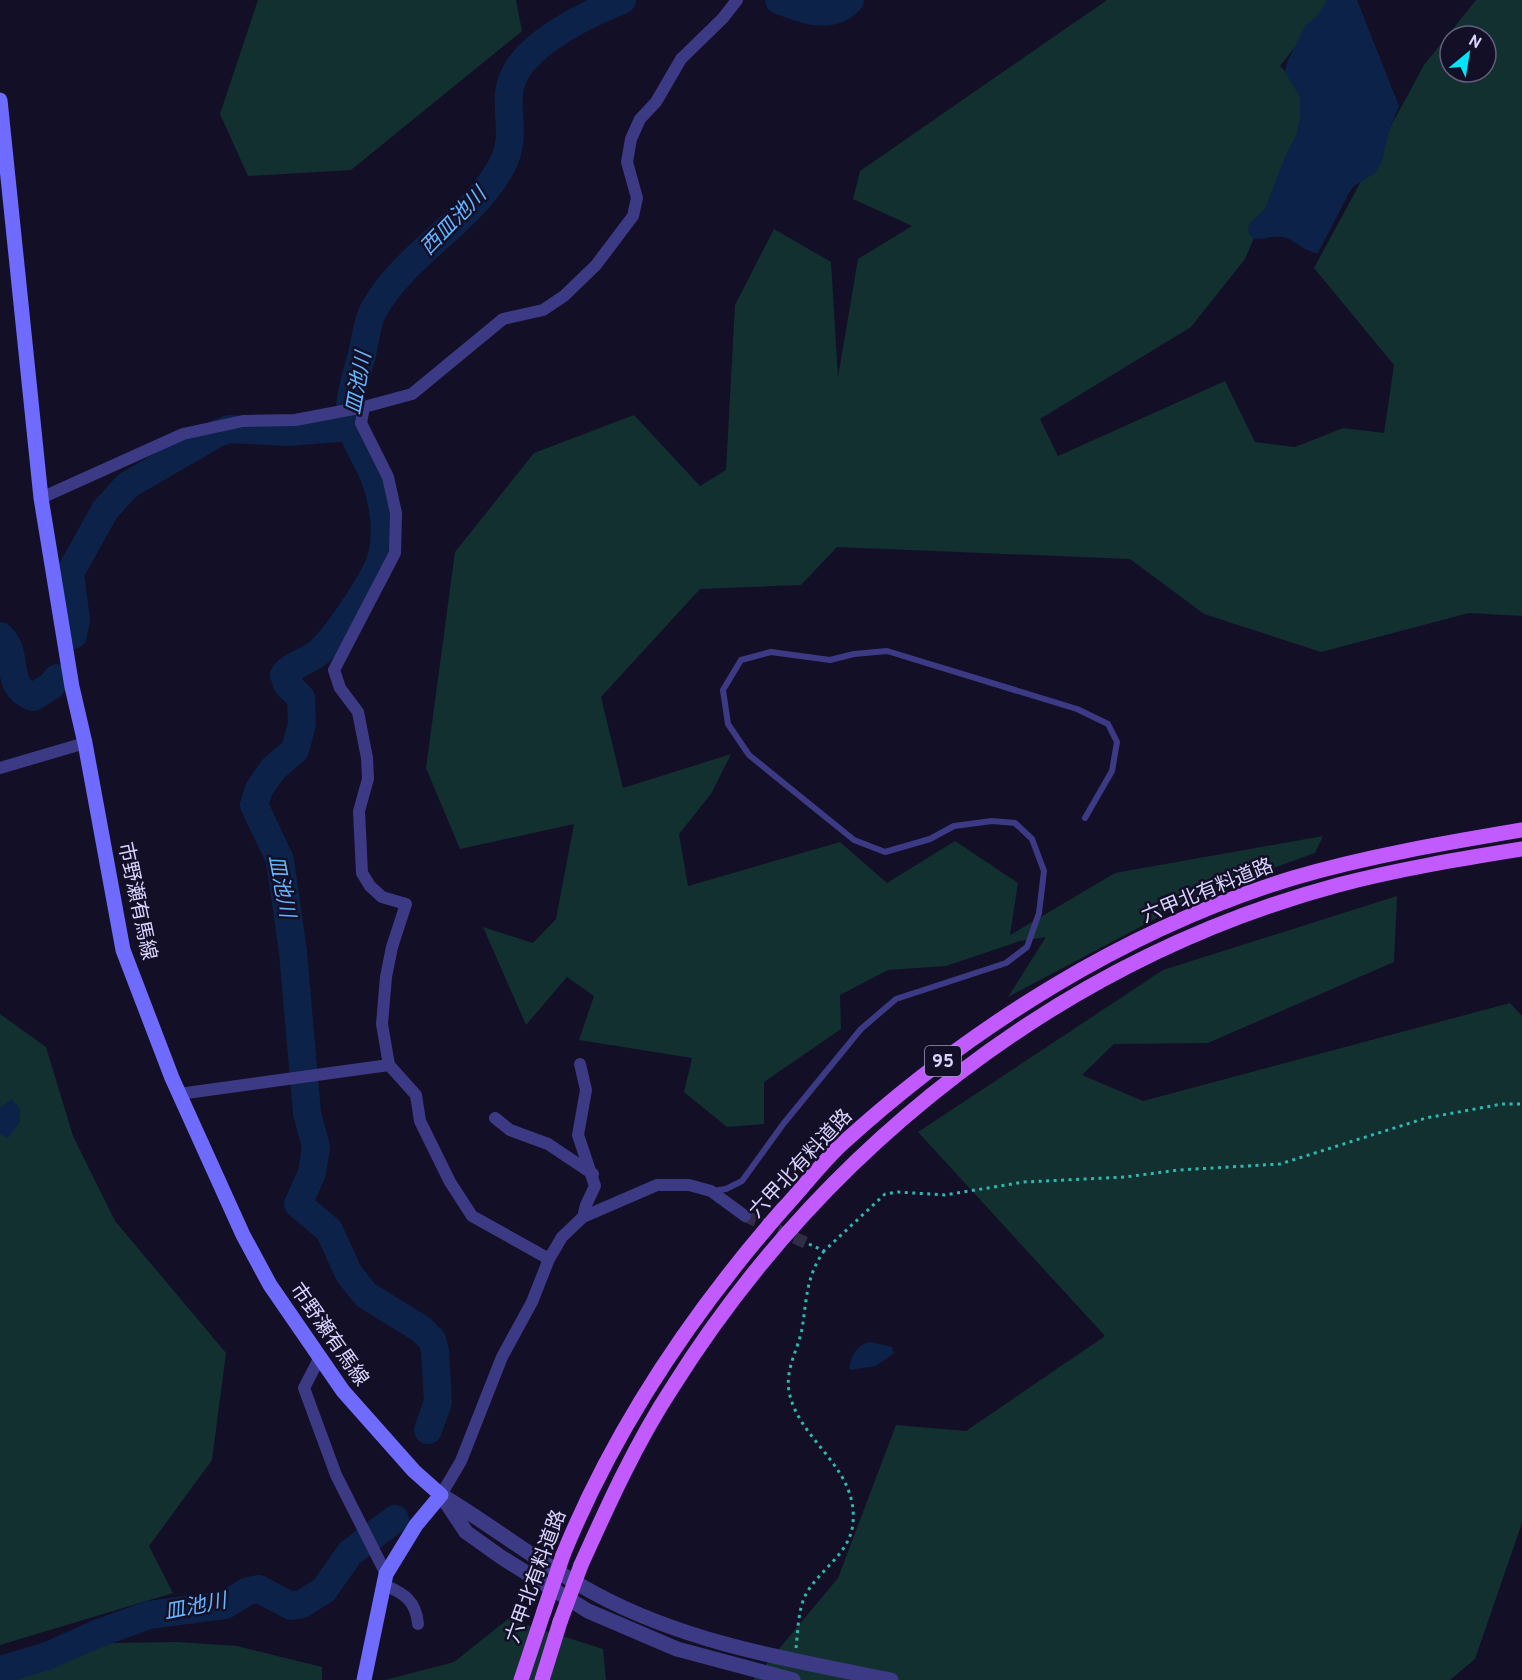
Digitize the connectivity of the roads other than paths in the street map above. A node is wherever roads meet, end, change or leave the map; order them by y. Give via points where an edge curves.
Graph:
1 (737, 0) edge
2 (0, 100) edge
3 (4, 175) edge
4 (361, 408) junction
5 (41, 498) junction
6 (85, 742) junction
7 (0, 768) edge
8 (1085, 818) dead end
9 (1522, 830) edge
10 (1522, 849) edge
11 (580, 1064) dead end
12 (389, 1065) junction
13 (179, 1094) junction
14 (495, 1118) dead end
15 (593, 1173) junction
16 (711, 1191) junction
17 (745, 1216) tunnel mouth
18 (583, 1217) junction
19 (549, 1259) junction
20 (319, 1359) junction
21 (441, 1495) junction
22 (385, 1580) junction
23 (418, 1624) dead end
24 (364, 1680) edge
25 (521, 1680) edge
26 (542, 1680) edge
27 (793, 1680) edge
28 (891, 1680) edge

1 - 4 street via 681,60 656,102 640,119 627,162 637,198 633,216 596,265 543,310 503,319 412,394
2 - 3 main road, 市野瀬有馬線
3 - 5 main road, 市野瀬有馬線
4 - 5 street via 295,420 243,421 183,435
4 - 12 street via 361,423 390,486 396,513 395,553 334,670 340,687 358,712 367,758 368,779 359,812 362,873 382,897 406,904 386,977 382,1024
5 - 6 main road, 市野瀬有馬線 via 72,687
6 - 7 street
6 - 13 main road, 市野瀬有馬線 via 123,950
8 - 16 lane via 1112,771 1117,742 1108,723 1077,709 887,651 830,660 771,652 741,660 723,690 728,724 749,755 854,840 885,852 930,839 954,826 992,821 1015,823 1032,839 1044,871 1039,913 1027,947 1006,963 896,999 861,1029 742,1181
9 - 25 main road, 六甲北有料道路 / 95, bridge via 1405,850 1292,879 1152,933 1042,993 975,1036 913,1083 840,1146 703,1305 663,1364 584,1502
10 - 26 main road, 六甲北有料道路 / 95, bridge via 1338,885 1189,938 1045,1013 904,1115 822,1193 749,1278 671,1389 581,1565
11 - 15 street via 586,1090 579,1135
12 - 13 street
12 - 19 street via 416,1095 420,1121 472,1216
13 - 20 main road, 市野瀬有馬線 via 243,1235 270,1285
14 - 15 street via 510,1130 548,1144
15 - 18 street via 595,1186
16 - 17 street
16 - 18 street via 689,1185 657,1185
18 - 19 street via 562,1236
19 - 21 street via 532,1302 502,1357 461,1461
20 - 21 main road, 市野瀬有馬線 via 414,1471
20 - 22 street via 304,1388 336,1475
21 - 22 main road via 416,1525
21 - 27 street via 466,1532 588,1611 677,1649
21 - 28 street via 551,1569 629,1611 720,1644
22 - 23 street via 410,1598 417,1610
22 - 24 main road

